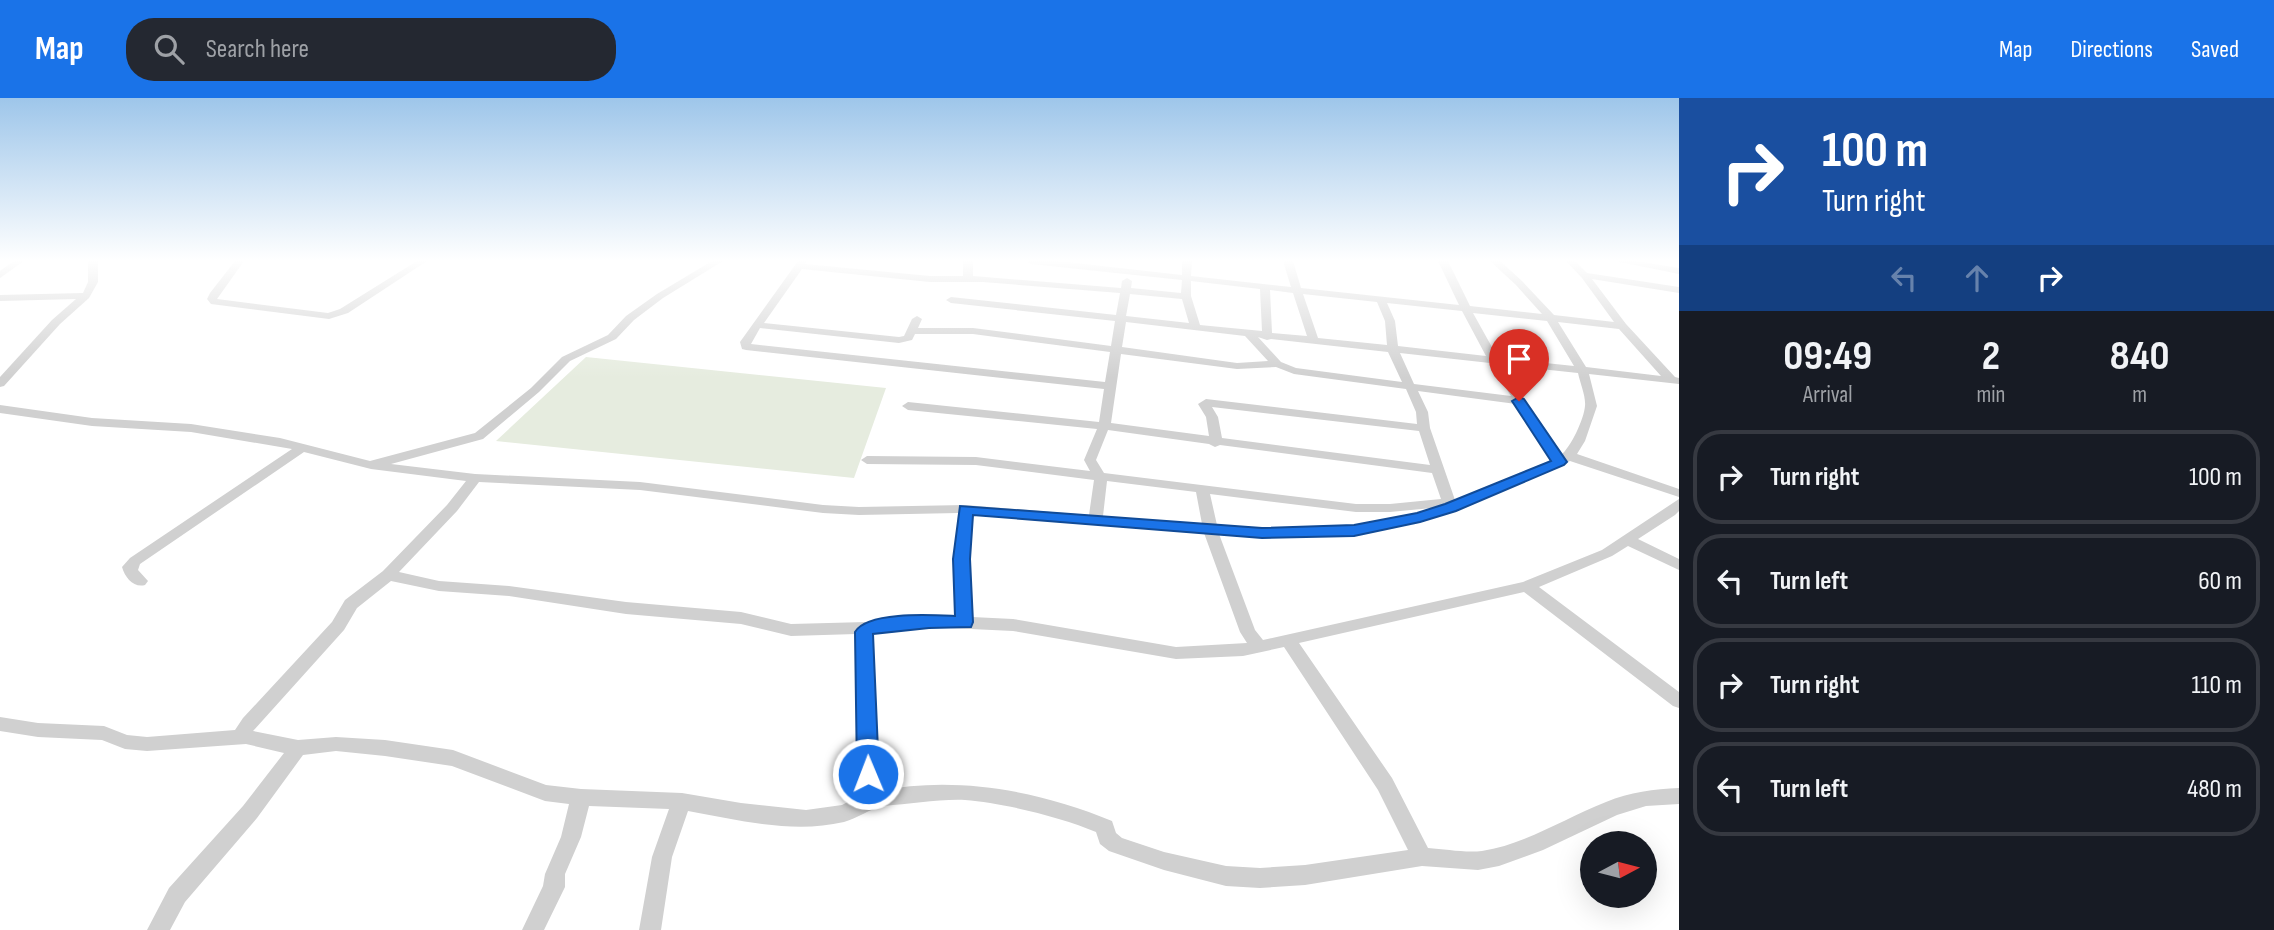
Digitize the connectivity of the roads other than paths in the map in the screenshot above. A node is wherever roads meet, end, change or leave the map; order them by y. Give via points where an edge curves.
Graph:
1 (82, 300) edge
2 (213, 300) edge
3 (362, 300) edge
4 (655, 300) edge
5 (775, 300) edge
6 (951, 300) dead end
7 (1124, 300) edge
8 (1187, 300) edge
9 (1265, 300) edge
10 (1301, 300) edge
11 (1381, 300) joint
12 (1461, 300) edge
13 (1535, 300) edge
14 (1602, 300) edge
15 (1466, 310) junction
16 (1122, 317) junction
17 (1550, 317) junction
18 (917, 319) dead end
19 (758, 325) junction
20 (1195, 325) junction
21 (1622, 326) junction
22 (911, 331) junction
23 (1249, 334) junction
24 (1266, 337) junction
25 (1314, 342) junction
26 (1116, 350) junction
27 (1394, 351) junction
28 (1495, 361) junction
29 (1278, 364) junction
30 (1583, 371) junction
31 (1677, 383) edge
32 (0, 384) edge
33 (1110, 386) junction
34 (1413, 387) junction
35 (1519, 401) junction
36 (908, 406) dead end
37 (0, 409) edge
38 (1104, 426) junction
39 (1424, 428) junction
40 (1216, 443) junction
41 (303, 447) junction
42 (1564, 459) junction
43 (867, 460) dead end
44 (371, 465) junction
45 (1437, 470) junction
46 (475, 478) junction
47 (1101, 478) junction
48 (1202, 490) junction
49 (1679, 493) edge
50 (1450, 505) junction
51 (965, 509) junction
52 (1676, 511) edge
53 (1095, 520) junction
54 (1209, 529) junction
55 (1628, 540) junction
56 (1679, 565) edge
57 (388, 575) junction
58 (140, 581) dead end
59 (1527, 586) junction
60 (964, 622) junction
61 (867, 628) junction
62 (1287, 639) junction
63 (1259, 647) junction
64 (1679, 701) edge
65 (0, 724) edge
66 (246, 737) junction
67 (298, 748) junction
68 (1679, 796) edge
69 (581, 797) junction
70 (682, 801) junction
71 (869, 801) junction
72 (1422, 857) junction
73 (158, 930) edge
74 (533, 930) edge
75 (650, 930) edge

1 - 32 street
2 - 3 street via 329,316
4 - 44 street via 612,337 566,359 478,436
5 - 19 street
6 - 16 street
7 - 16 street
8 - 20 street
9 - 24 street
10 - 25 street
11 - 15 street
11 - 27 street via 1390,321
12 - 15 street
13 - 17 street
14 - 21 street
15 - 17 street
15 - 28 street
16 - 20 street
16 - 26 street
17 - 21 street
17 - 30 street
18 - 22 street
19 - 22 street via 899,340 908,338
19 - 33 street via 746,347
20 - 23 street
21 - 31 street
22 - 26 street via 973,331
23 - 24 street
23 - 29 street
24 - 25 street
25 - 27 street
26 - 29 street via 1237,366
26 - 33 street
27 - 28 street
27 - 34 street
28 - 30 street
28 - 35 street
29 - 34 street via 1294,372
30 - 31 street
30 - 42 street via 1591,406 1579,441
33 - 38 street
34 - 35 street
34 - 39 street
35 - 42 street
36 - 38 street
37 - 41 street via 92,422 191,428
38 - 40 street
38 - 47 street via 1090,460
39 - 40 street via 1206,403
39 - 45 street
40 - 45 street
41 - 44 street
41 - 58 street via 135,561 131,572
42 - 49 street
42 - 50 street
43 - 47 street via 976,461
44 - 46 street
45 - 50 street
46 - 51 street via 640,486 835,510
46 - 57 street
47 - 48 street
47 - 53 street
48 - 50 street via 1356,508
48 - 54 street
50 - 54 street via 1420,517 1354,531
51 - 53 street
51 - 60 street via 961,559
52 - 55 street
53 - 54 street
54 - 63 street via 1239,611
55 - 56 street
55 - 59 street
57 - 61 street via 439,586 741,618 780,629
57 - 66 street via 351,604 338,626 249,723
59 - 62 street
59 - 64 street
60 - 61 street
60 - 63 street via 1013,625 1176,653
61 - 71 street
62 - 63 street
62 - 72 street via 1385,784
65 - 66 street via 104,733 147,744
66 - 67 street
67 - 69 street via 336,744 453,758 545,793
67 - 73 street via 177,895
68 - 72 street via 1646,798 1612,808 1499,857 1478,861
69 - 70 street
69 - 74 street via 554,887
70 - 71 street via 806,819 844,813
70 - 75 street via 662,857
71 - 72 street via 964,792 1012,800 1105,827 1107,838 1116,845 1226,876 1305,875

